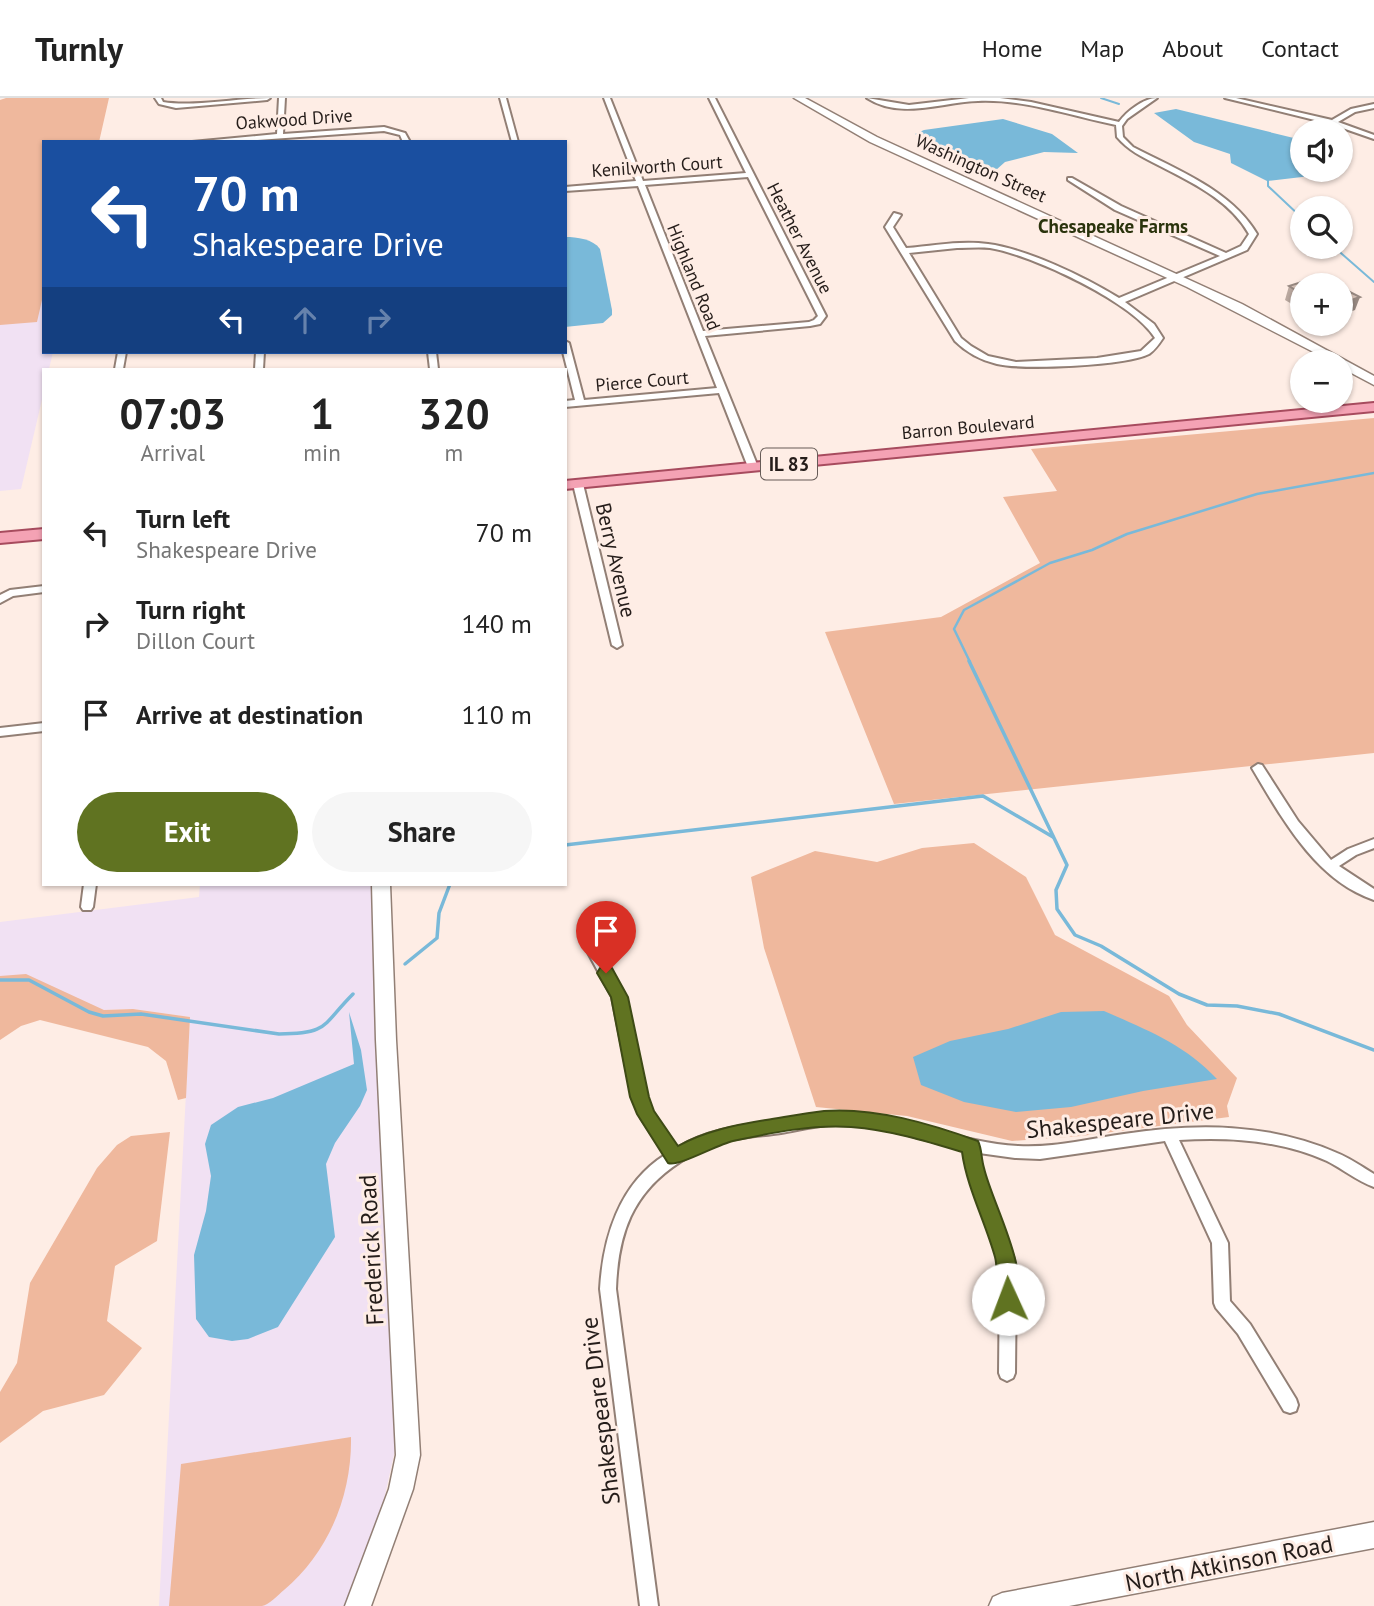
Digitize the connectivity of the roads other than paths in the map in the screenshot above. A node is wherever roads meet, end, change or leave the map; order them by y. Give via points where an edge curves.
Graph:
1 (158, 98) edge
2 (267, 98) edge
3 (282, 98) edge
4 (503, 98) edge
5 (607, 98) edge
6 (712, 98) edge
7 (799, 98) edge
8 (870, 98) edge
9 (1154, 98) edge
10 (1228, 98) edge
11 (1262, 98) edge
12 (1254, 104) junction
13 (1374, 106) edge
14 (1320, 119) edge
15 (1338, 119) edge
16 (1121, 124) junction
17 (1353, 129) edge
18 (281, 135) junction
19 (1374, 137) edge
20 (220, 140) edge
21 (406, 140) edge
22 (514, 140) edge
23 (751, 175) junction
24 (1070, 179) dead end
25 (639, 183) junction
26 (567, 189) edge
27 (897, 215) dead end
28 (903, 251) junction
29 (1227, 256) junction
30 (1176, 277) junction
31 (1119, 301) junction
32 (699, 334) junction
33 (1156, 343) junction
34 (1167, 347) dead end
35 (567, 351) edge
36 (1374, 381) edge
37 (722, 390) junction
38 (580, 403) junction
39 (567, 404) edge
40 (1374, 407) edge
41 (753, 467) junction
42 (572, 484) edge
43 (42, 534) edge
44 (0, 538) edge
45 (42, 589) edge
46 (0, 600) edge
47 (617, 645) dead end
48 (42, 727) edge
49 (0, 732) edge
50 (1258, 768) dead end
51 (1374, 844) edge
52 (1330, 866) junction
53 (90, 886) edge
54 (381, 886) edge
55 (1374, 895) edge
56 (88, 907) dead end
57 (592, 948) dead end
58 (1169, 1134) junction
59 (971, 1146) junction
60 (675, 1158) junction
61 (1374, 1181) edge
62 (1007, 1373) dead end
63 (1290, 1405) dead end
64 (1374, 1535) edge
65 (358, 1606) edge
66 (649, 1606) edge
67 (1002, 1606) edge

1 - 2 street via 176,106
3 - 18 street
4 - 22 street
5 - 25 street, Highland Road
6 - 23 street, Heather Avenue
7 - 30 main road, Washington Street via 873,139
8 - 16 street via 910,108 1007,99
9 - 16 street
10 - 12 street
11 - 12 street
12 - 14 street
13 - 15 street
16 - 29 street via 1120,137 1131,148 1223,199 1251,226 1249,244
17 - 19 street
18 - 20 street, Oakwood Drive
18 - 21 street, Oakwood Drive via 377,129 396,131
23 - 25 street, Kenilworth Court
23 - 32 street, Heather Avenue via 822,316 810,324
24 - 29 street via 1118,208
25 - 26 street, Kenilworth Court
25 - 32 street, Highland Road
27 - 28 street via 889,227
28 - 31 street via 1002,247
28 - 33 street via 958,339 987,360 1030,365 1127,356
29 - 30 street
30 - 31 street
30 - 36 main road, Washington Street via 1289,331
31 - 33 street via 1153,326 1158,333
32 - 37 street, Highland Road
33 - 34 street
35 - 38 street
37 - 38 street, Pierce Court
37 - 41 street, Highland Road
38 - 39 street, Pierce Court
40 - 41 main road, Barron Boulevard / IL 83
41 - 42 main road, Barron Boulevard / IL 83
42 - 47 street, Berry Avenue
43 - 44 main road
45 - 46 street via 10,593
48 - 49 street
50 - 52 street via 1293,827
51 - 52 street
52 - 55 street
53 - 56 street
54 - 65 main road, Frederick Road via 408,1455 401,1489
57 - 60 street via 619,997 639,1097
58 - 59 street, Shakespeare Drive via 1040,1153
58 - 61 street, Shakespeare Drive via 1210,1130 1258,1133 1334,1159
58 - 63 street via 1220,1243 1222,1303 1244,1329
59 - 60 street, Shakespeare Drive via 894,1125 825,1119 731,1133
59 - 62 street via 974,1168 1006,1259
60 - 66 street, Shakespeare Drive via 636,1192 616,1225 607,1267
64 - 67 main road, North Atkinson Road

